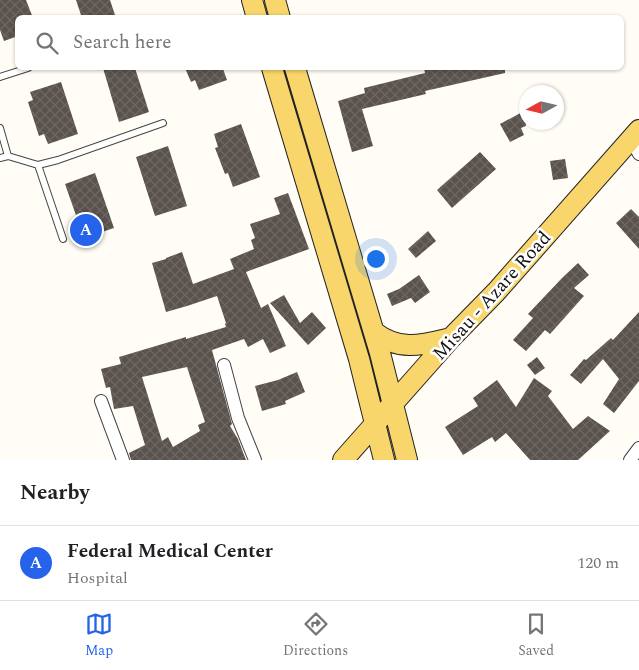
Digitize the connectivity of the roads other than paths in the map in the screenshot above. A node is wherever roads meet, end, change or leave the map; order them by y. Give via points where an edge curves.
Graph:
1 (252, 0) edge
2 (275, 0) edge
3 (256, 15) edge
4 (279, 15) edge
5 (22, 70) edge
6 (273, 70) edge
7 (296, 70) edge
8 (0, 77) edge
9 (163, 123) dead end
10 (0, 128) edge
11 (636, 141) edge
12 (8, 156) junction
13 (0, 158) edge
14 (38, 165) junction
15 (63, 239) dead end
16 (374, 332) junction
17 (451, 338) junction
18 (224, 365) dead end
19 (101, 401) dead end
20 (393, 403) junction
21 (376, 423) junction
22 (639, 448) edge
23 (123, 460) edge
24 (255, 460) edge
25 (343, 460) edge
26 (384, 460) edge
27 (406, 460) edge
28 (630, 460) edge

1 - 3 main road
2 - 4 main road
5 - 8 lane
6 - 21 main road
7 - 16 main road
9 - 14 lane
10 - 12 lane
11 - 17 main road, Misau - Azare Road
12 - 13 lane
12 - 14 lane
14 - 15 lane
16 - 17 main road via 396,344 412,346
16 - 20 main road
17 - 20 main road, Misau - Azare Road
18 - 24 street via 238,418
19 - 23 street
20 - 21 main road, Misau - Azare Road
20 - 27 main road
21 - 25 main road, Misau - Azare Road
21 - 26 main road
22 - 28 street

